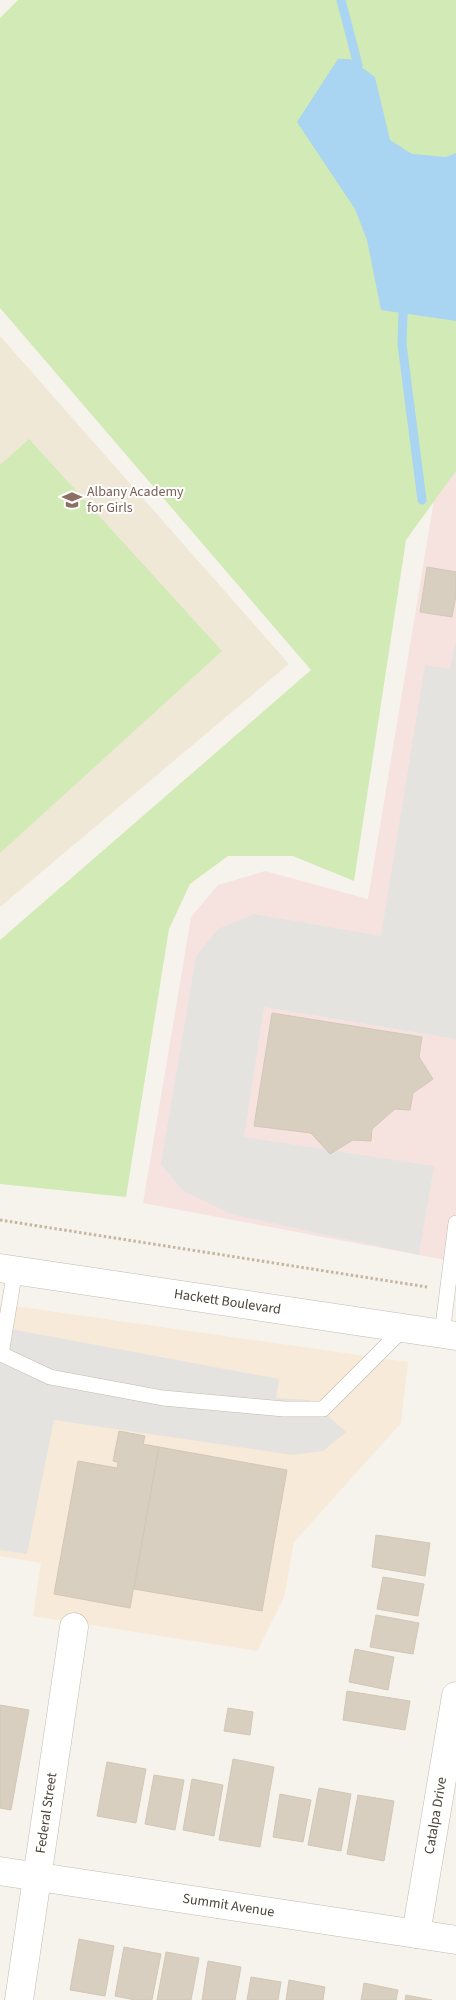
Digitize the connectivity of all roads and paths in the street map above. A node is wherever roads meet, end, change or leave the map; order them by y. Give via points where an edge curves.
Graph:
1 (0, 1220) edge
2 (456, 1223) edge
3 (7, 1269) edge
4 (448, 1290) junction
5 (403, 1329) junction
6 (449, 1335) edge
7 (74, 1627) dead end
8 (456, 1696) edge
9 (0, 1871) edge
10 (37, 1876) junction
11 (416, 1934) junction
12 (456, 1940) edge
13 (18, 2000) edge

1 - 4 path
2 - 4 lane
3 - 5 street, Hackett Boulevard
3 - 5 lane via 1,1354 50,1377 163,1398 284,1409 323,1409
4 - 6 lane
5 - 6 street, Hackett Boulevard
7 - 10 street, Federal Street
8 - 11 street, Catalpa Drive
9 - 10 street, Summit Avenue
10 - 11 street, Summit Avenue
10 - 13 street, Federal Street
11 - 12 street, Summit Avenue

